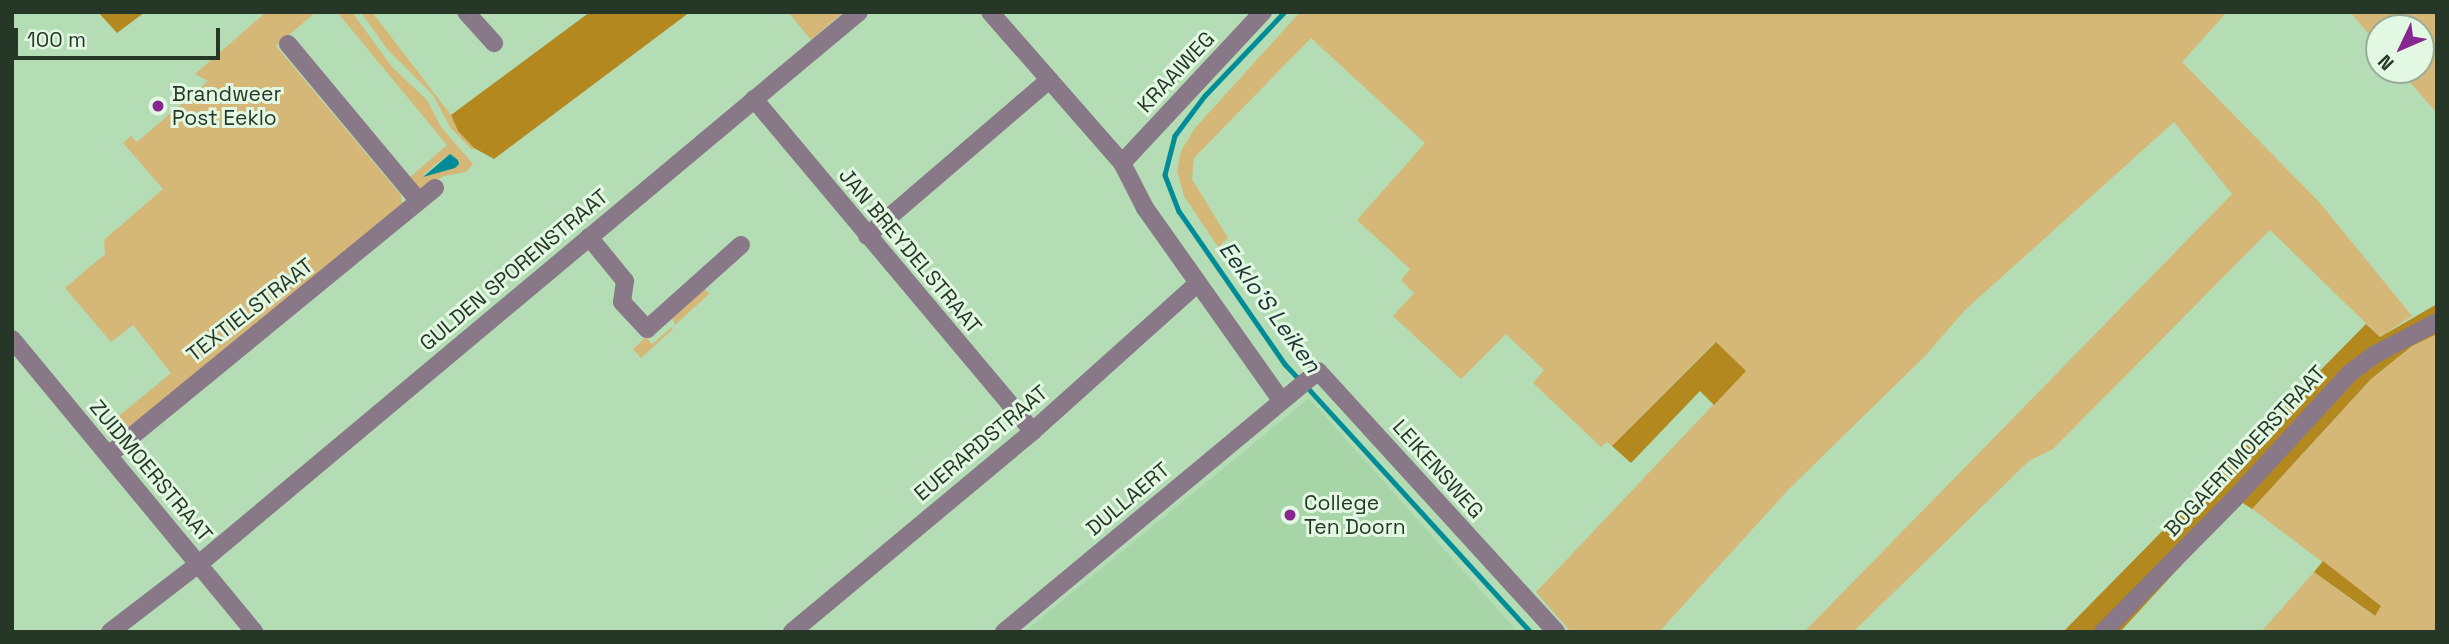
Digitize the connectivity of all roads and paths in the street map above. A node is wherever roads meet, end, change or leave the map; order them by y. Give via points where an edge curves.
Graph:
1 (466, 12) edge
2 (859, 12) edge
3 (990, 12) edge
4 (1263, 12) edge
5 (494, 43) dead end
6 (288, 44) dead end
7 (1049, 80) junction
8 (754, 99) junction
9 (1122, 163) junction
10 (435, 188) dead end
11 (419, 201) junction
12 (867, 236) junction
13 (589, 237) junction
14 (741, 245) dead end
15 (1197, 284) junction
16 (2437, 322) edge
17 (12, 339) edge
18 (1288, 394) junction
19 (1033, 431) junction
20 (110, 454) junction
21 (200, 563) junction
22 (110, 632) edge
23 (254, 632) edge
24 (792, 632) edge
25 (1004, 632) edge
26 (1556, 632) edge
27 (2103, 632) edge

1 - 5 street
2 - 8 street, GULDEN SPORENSTRAAT
3 - 7 street
4 - 9 street, KRAAIWEG
6 - 11 street
7 - 9 street
7 - 12 street
8 - 12 street, JAN BREYDELSTRAAT
8 - 13 street, GULDEN SPORENSTRAAT
9 - 15 street via 1145,208
10 - 11 street, TEXTIELSTRAAT
11 - 20 street, TEXTIELSTRAAT
12 - 19 street, JAN BREYDELSTRAAT
13 - 14 street via 625,281 622,302 647,329
13 - 21 street, GULDEN SPORENSTRAAT
15 - 18 street
15 - 19 street, EUERARDSTRAAT
16 - 27 street, BOGAERTMOERSTRAAT via 2350,373
17 - 20 street, ZUIDMOERSTRAAT
18 - 25 street, DULLAERT
18 - 26 street, LEIKENSWEG via 1318,371
19 - 24 street, EUERARDSTRAAT
20 - 21 street, ZUIDMOERSTRAAT
21 - 22 street, GULDEN SPORENSTRAAT
21 - 23 street, ZUIDMOERSTRAAT

